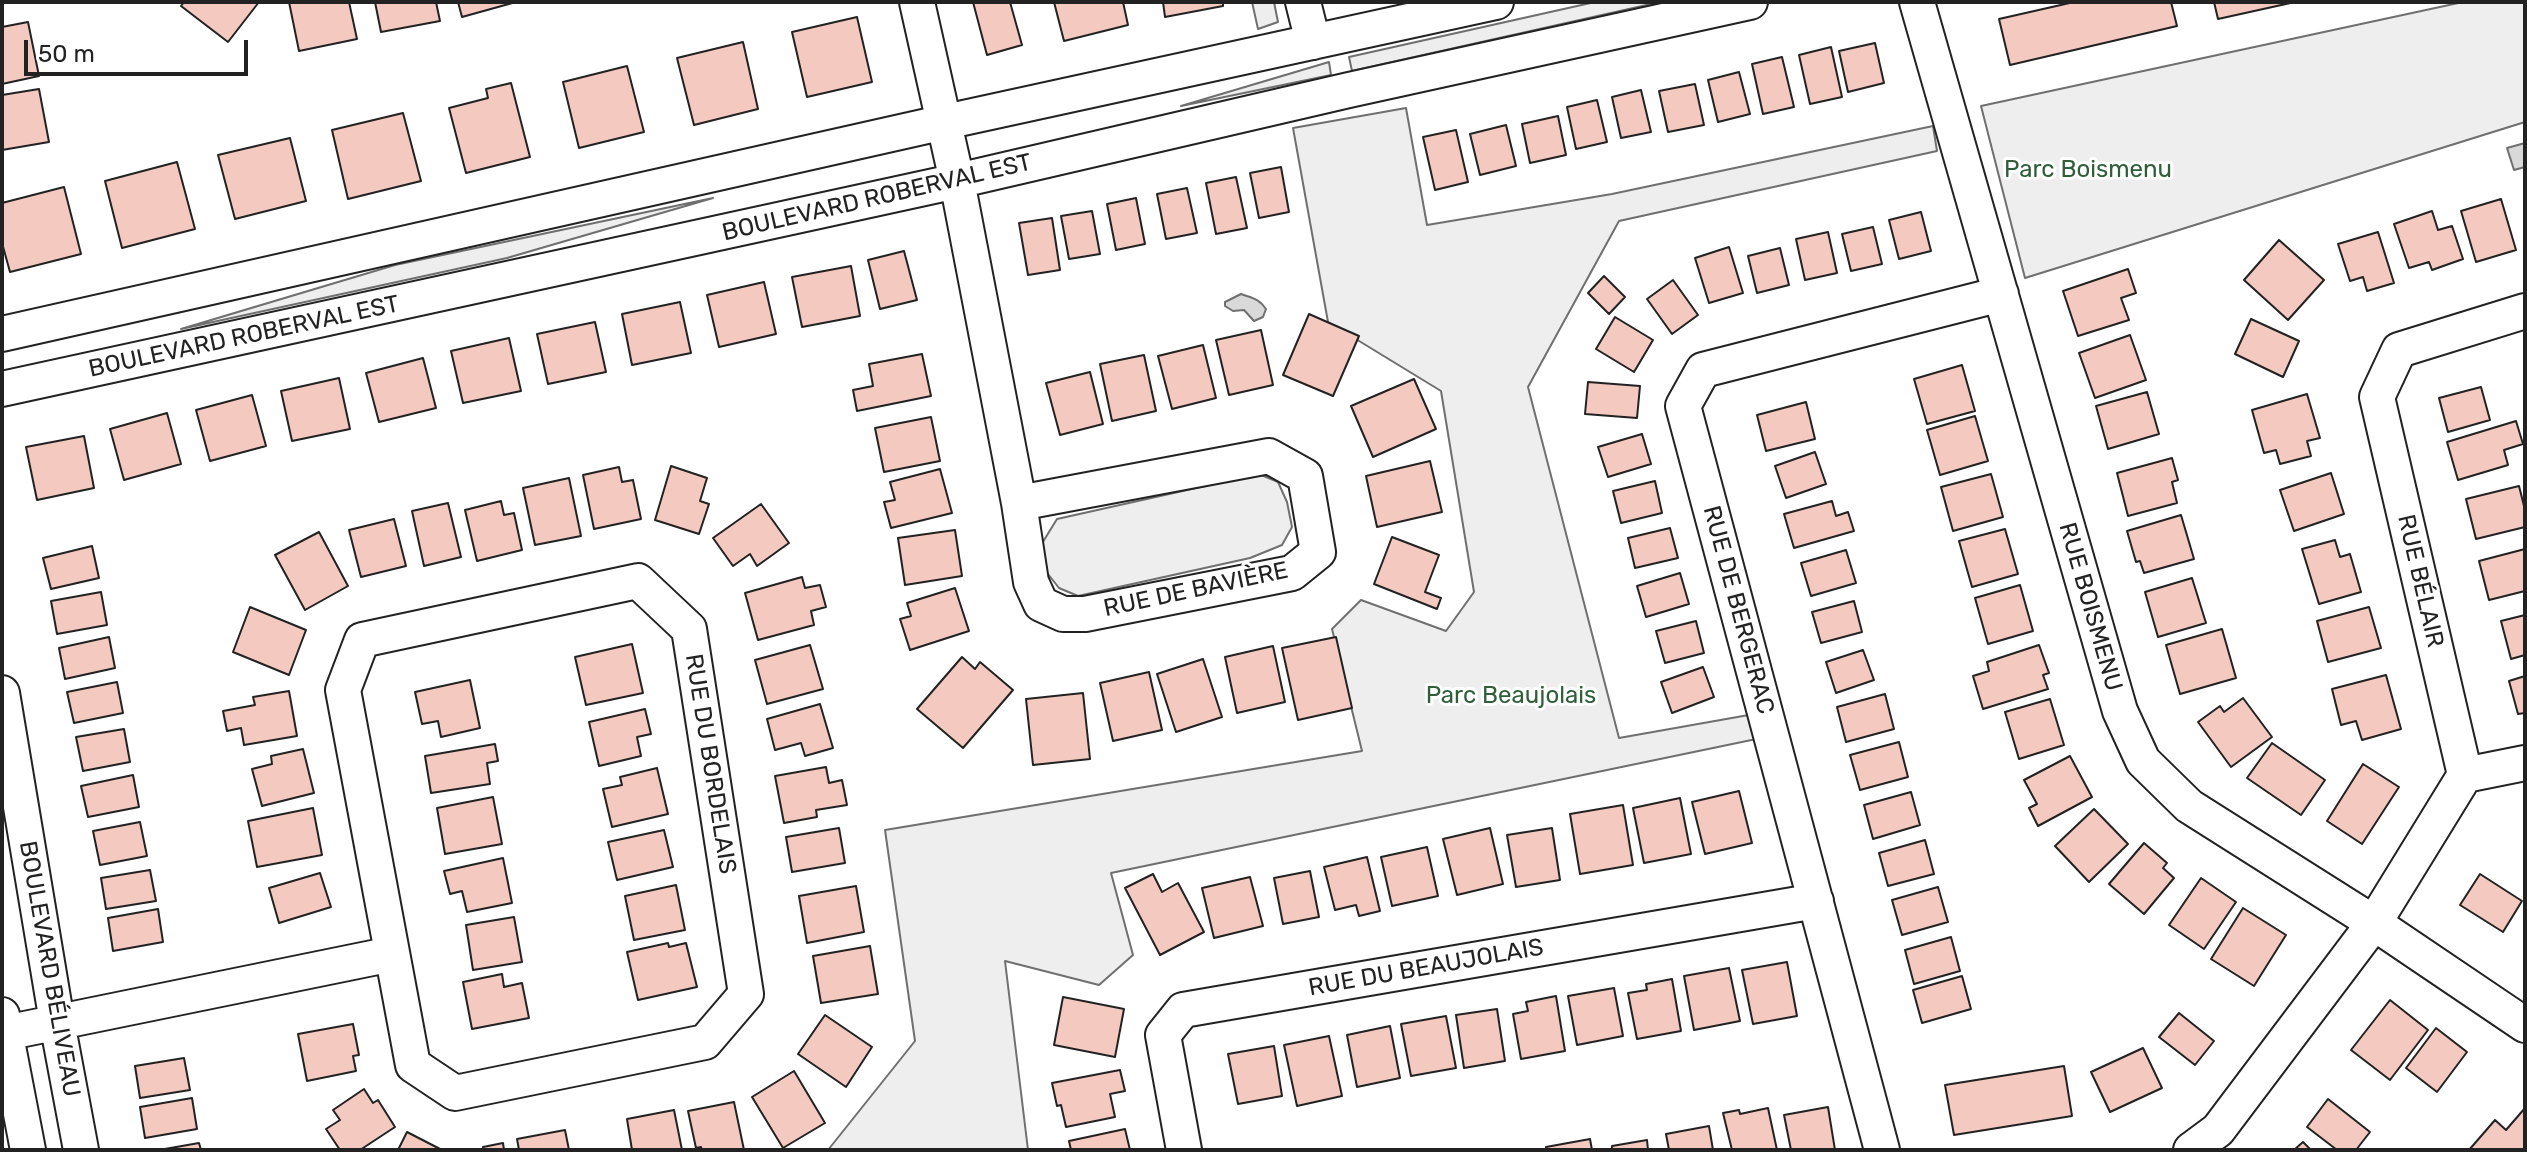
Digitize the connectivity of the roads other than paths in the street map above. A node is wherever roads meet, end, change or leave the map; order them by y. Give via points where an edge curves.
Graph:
1 (917, 2) edge
2 (1303, 2) edge
3 (1496, 2) edge
4 (1750, 2) edge
5 (1917, 2) edge
6 (1313, 42) junction
7 (945, 122) junction
8 (957, 181) junction
9 (2001, 294) junction
10 (2525, 311) edge
11 (2, 334) edge
12 (2, 389) edge
13 (1019, 503) junction
14 (2, 693) edge
15 (2525, 763) edge
16 (2465, 775) junction
17 (1816, 901) junction
18 (2374, 923) junction
19 (392, 954) junction
20 (57, 1022) junction
21 (4, 1024) edge
22 (2525, 1025) edge
23 (28, 1150) edge
24 (81, 1150) edge
25 (1184, 1150) edge
26 (1882, 1150) edge
27 (2191, 1150) edge

1 - 7 street, RUE DE BAVIÈRE
2 - 6 street
3 - 6 street
4 - 8 street, BOULEVARD ROBERVAL EST
5 - 9 street, RUE BOISMENU
6 - 7 street
7 - 8 street, RUE DE BAVIÈRE
7 - 11 street
8 - 12 street, BOULEVARD ROBERVAL EST
8 - 13 street, RUE DE BAVIÈRE
9 - 17 street, RUE DE BERGERAC via 1703,370 1683,406
9 - 18 street, RUE BOISMENU via 2120,711 2143,761 2189,806
10 - 16 street, RUE BÉLAIR via 2399,350 2377,397
13 - 13 street, RUE DE BAVIÈRE via 1269,456 1305,476 1318,552 1292,573 1063,614 1041,604 1031,582
14 - 20 street, BOULEVARD BÉLIVEAU
15 - 16 street
16 - 18 street
17 - 25 street, RUE DU BEAUJOLAIS via 1183,1010 1163,1035
17 - 26 street, RUE DE BERGERAC
18 - 22 street, RUE BOISMENU
18 - 27 street via 2218,1130
19 - 19 street, RUE DU BORDELAIS via 413,1065 455,1093 705,1042 746,994 689,629 638,581 362,640 343,690
19 - 20 street
20 - 21 street
20 - 24 street, BOULEVARD BÉLIVEAU
21 - 23 street

